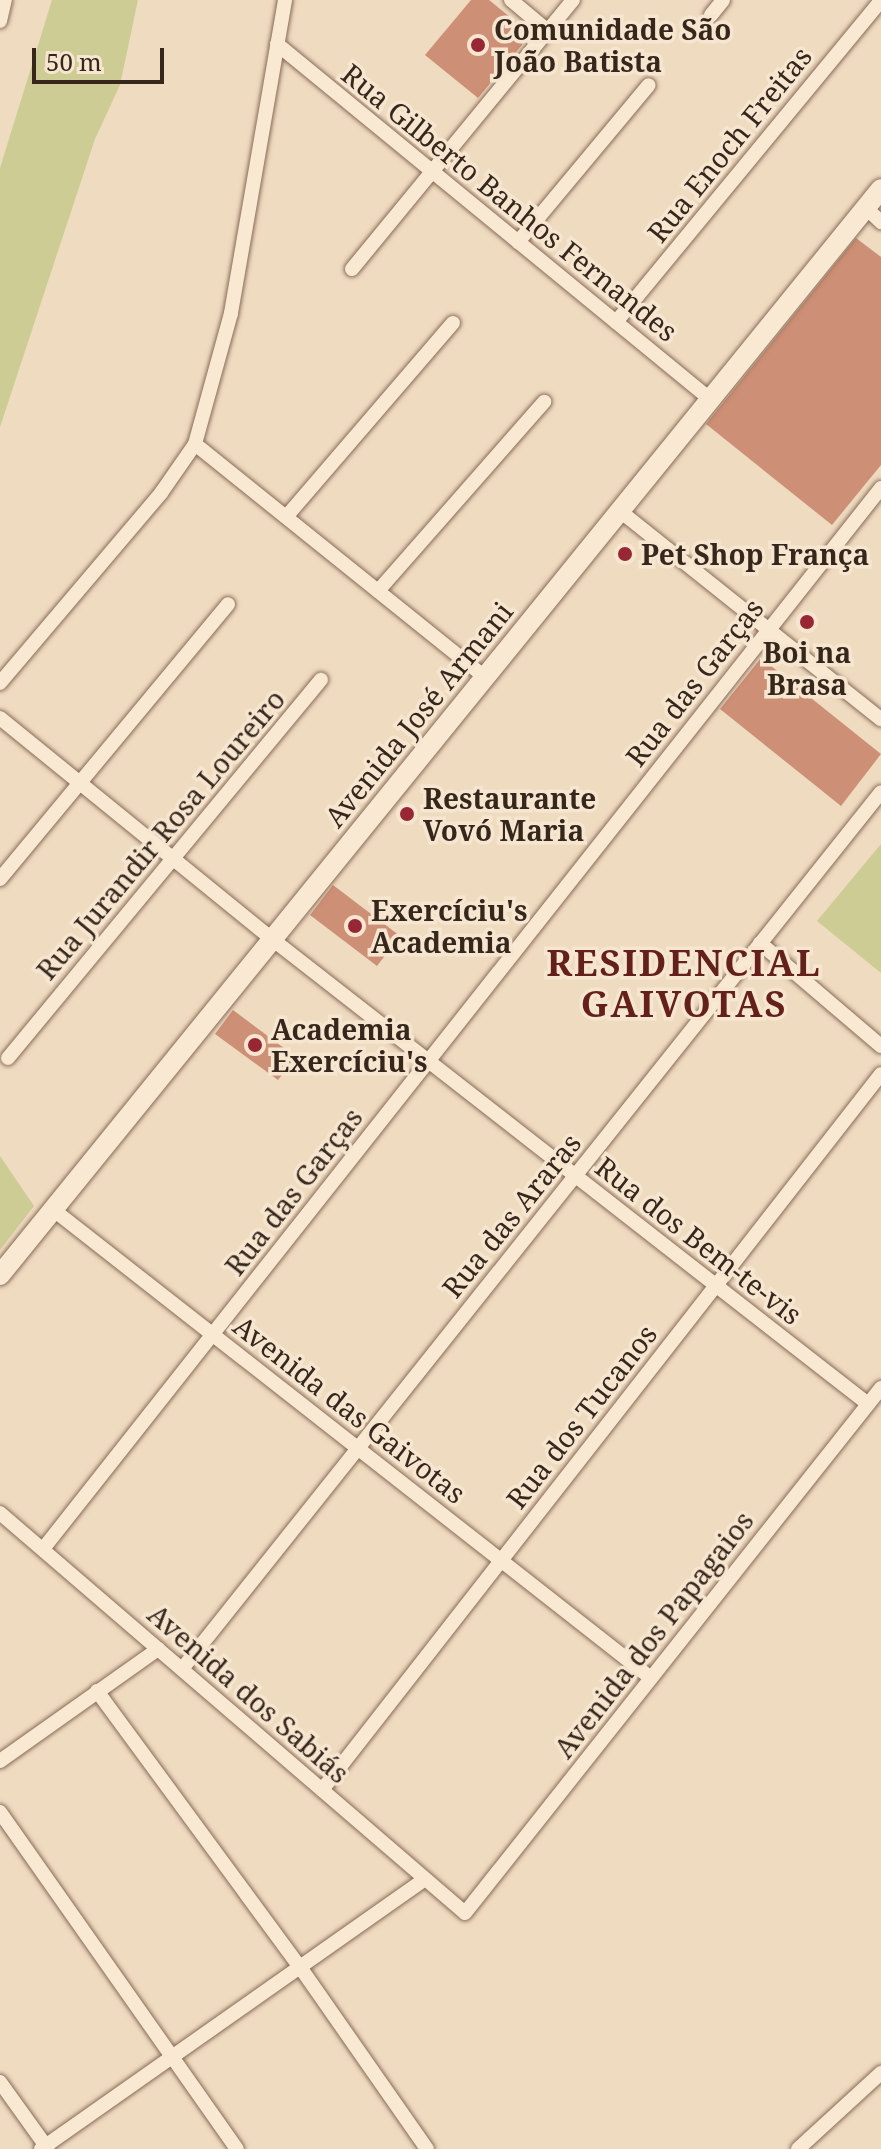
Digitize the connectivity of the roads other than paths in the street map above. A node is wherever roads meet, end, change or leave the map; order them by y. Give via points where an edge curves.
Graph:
1 (285, 0) edge
2 (511, 0) edge
3 (573, 0) edge
4 (723, 0) edge
5 (881, 0) edge
6 (711, 15) dead end
7 (548, 31) junction
8 (277, 44) junction
9 (649, 85) dead end
10 (432, 172) junction
11 (881, 189) edge
12 (874, 215) edge
13 (518, 242) junction
14 (352, 269) dead end
15 (616, 322) junction
16 (453, 323) dead end
17 (710, 399) junction
18 (544, 402) dead end
19 (195, 444) junction
20 (881, 488) edge
21 (620, 511) junction
22 (286, 517) junction
23 (378, 591) junction
24 (228, 604) dead end
25 (769, 630) junction
26 (485, 677) junction
27 (321, 680) dead end
28 (0, 683) edge
29 (0, 718) edge
30 (881, 719) edge
31 (80, 783) junction
32 (881, 792) edge
33 (173, 858) junction
34 (0, 879) edge
35 (272, 939) junction
36 (760, 943) junction
37 (881, 1046) edge
38 (8, 1058) dead end
39 (428, 1061) junction
40 (881, 1074) edge
41 (575, 1176) junction
42 (55, 1211) junction
43 (0, 1275) edge
44 (716, 1285) junction
45 (213, 1334) junction
46 (881, 1388) edge
47 (868, 1404) junction
48 (358, 1448) junction
49 (0, 1513) edge
50 (43, 1549) junction
51 (500, 1560) junction
52 (158, 1649) junction
53 (182, 1669) junction
54 (651, 1678) junction
55 (97, 1691) junction
56 (0, 1761) edge
57 (322, 1790) junction
58 (0, 1812) edge
59 (425, 1879) junction
60 (465, 1913) joint
61 (300, 1967) junction
62 (174, 2056) junction
63 (881, 2073) edge
64 (0, 2082) edge
65 (45, 2148) edge
66 (237, 2149) edge
67 (427, 2149) edge
68 (798, 2149) edge

1 - 8 street
2 - 7 street
3 - 7 street
4 - 6 street
5 - 15 street, Rua Enoch Freitas
7 - 10 street
8 - 10 street, Rua Gilberto Banhos Fernandes
8 - 19 street via 231,313
9 - 13 street
10 - 13 street, Rua Gilberto Banhos Fernandes
10 - 14 street
11 - 12 main road, Avenida José Armani
12 - 17 main road, Avenida José Armani
13 - 15 street, Rua Gilberto Banhos Fernandes
15 - 17 street, Rua Gilberto Banhos Fernandes
16 - 22 street
17 - 21 main road, Avenida José Armani
18 - 23 street
19 - 22 street
19 - 28 street via 161,493
20 - 25 street, Rua das Garças
21 - 25 street
21 - 26 main road, Avenida José Armani
22 - 23 street
23 - 26 street
24 - 31 street
25 - 30 street
25 - 39 street, Rua das Garças
26 - 35 main road, Avenida José Armani
27 - 33 street, Rua Jurandir Rosa Loureiro
29 - 31 street, Rua dos Bem-te-vis
31 - 33 street, Rua dos Bem-te-vis
31 - 34 street
32 - 36 street, Rua das Araras
33 - 35 street, Rua dos Bem-te-vis
33 - 38 street, Rua Jurandir Rosa Loureiro
35 - 39 street, Rua dos Bem-te-vis
35 - 42 main road, Avenida José Armani
36 - 37 street
36 - 41 street, Rua das Araras
39 - 41 street, Rua dos Bem-te-vis
39 - 45 street, Rua das Garças
40 - 44 street, Rua dos Tucanos
41 - 44 street, Rua dos Bem-te-vis
41 - 48 street, Rua das Araras
42 - 43 main road, Avenida José Armani
42 - 45 street, Avenida das Gaivotas
44 - 47 street, Rua dos Bem-te-vis
44 - 51 street, Rua dos Tucanos
45 - 48 street, Avenida das Gaivotas
45 - 50 street, Rua das Garças
46 - 47 street, Avenida dos Papagaios
47 - 54 street, Avenida dos Papagaios
48 - 51 street, Avenida das Gaivotas
48 - 53 street, Rua das Araras
49 - 50 street, Avenida dos Sabiás
50 - 52 street, Avenida dos Sabiás
51 - 54 street, Avenida das Gaivotas
51 - 57 street, Rua dos Tucanos
52 - 53 street, Avenida dos Sabiás
52 - 55 street
53 - 57 street, Avenida dos Sabiás
54 - 60 street, Avenida dos Papagaios
55 - 56 street
55 - 61 street
57 - 59 street, Avenida dos Sabiás
58 - 62 street
59 - 60 street, Avenida dos Sabiás
59 - 61 street
61 - 62 street
61 - 67 street
62 - 65 street
62 - 66 street
63 - 68 street
64 - 65 street

